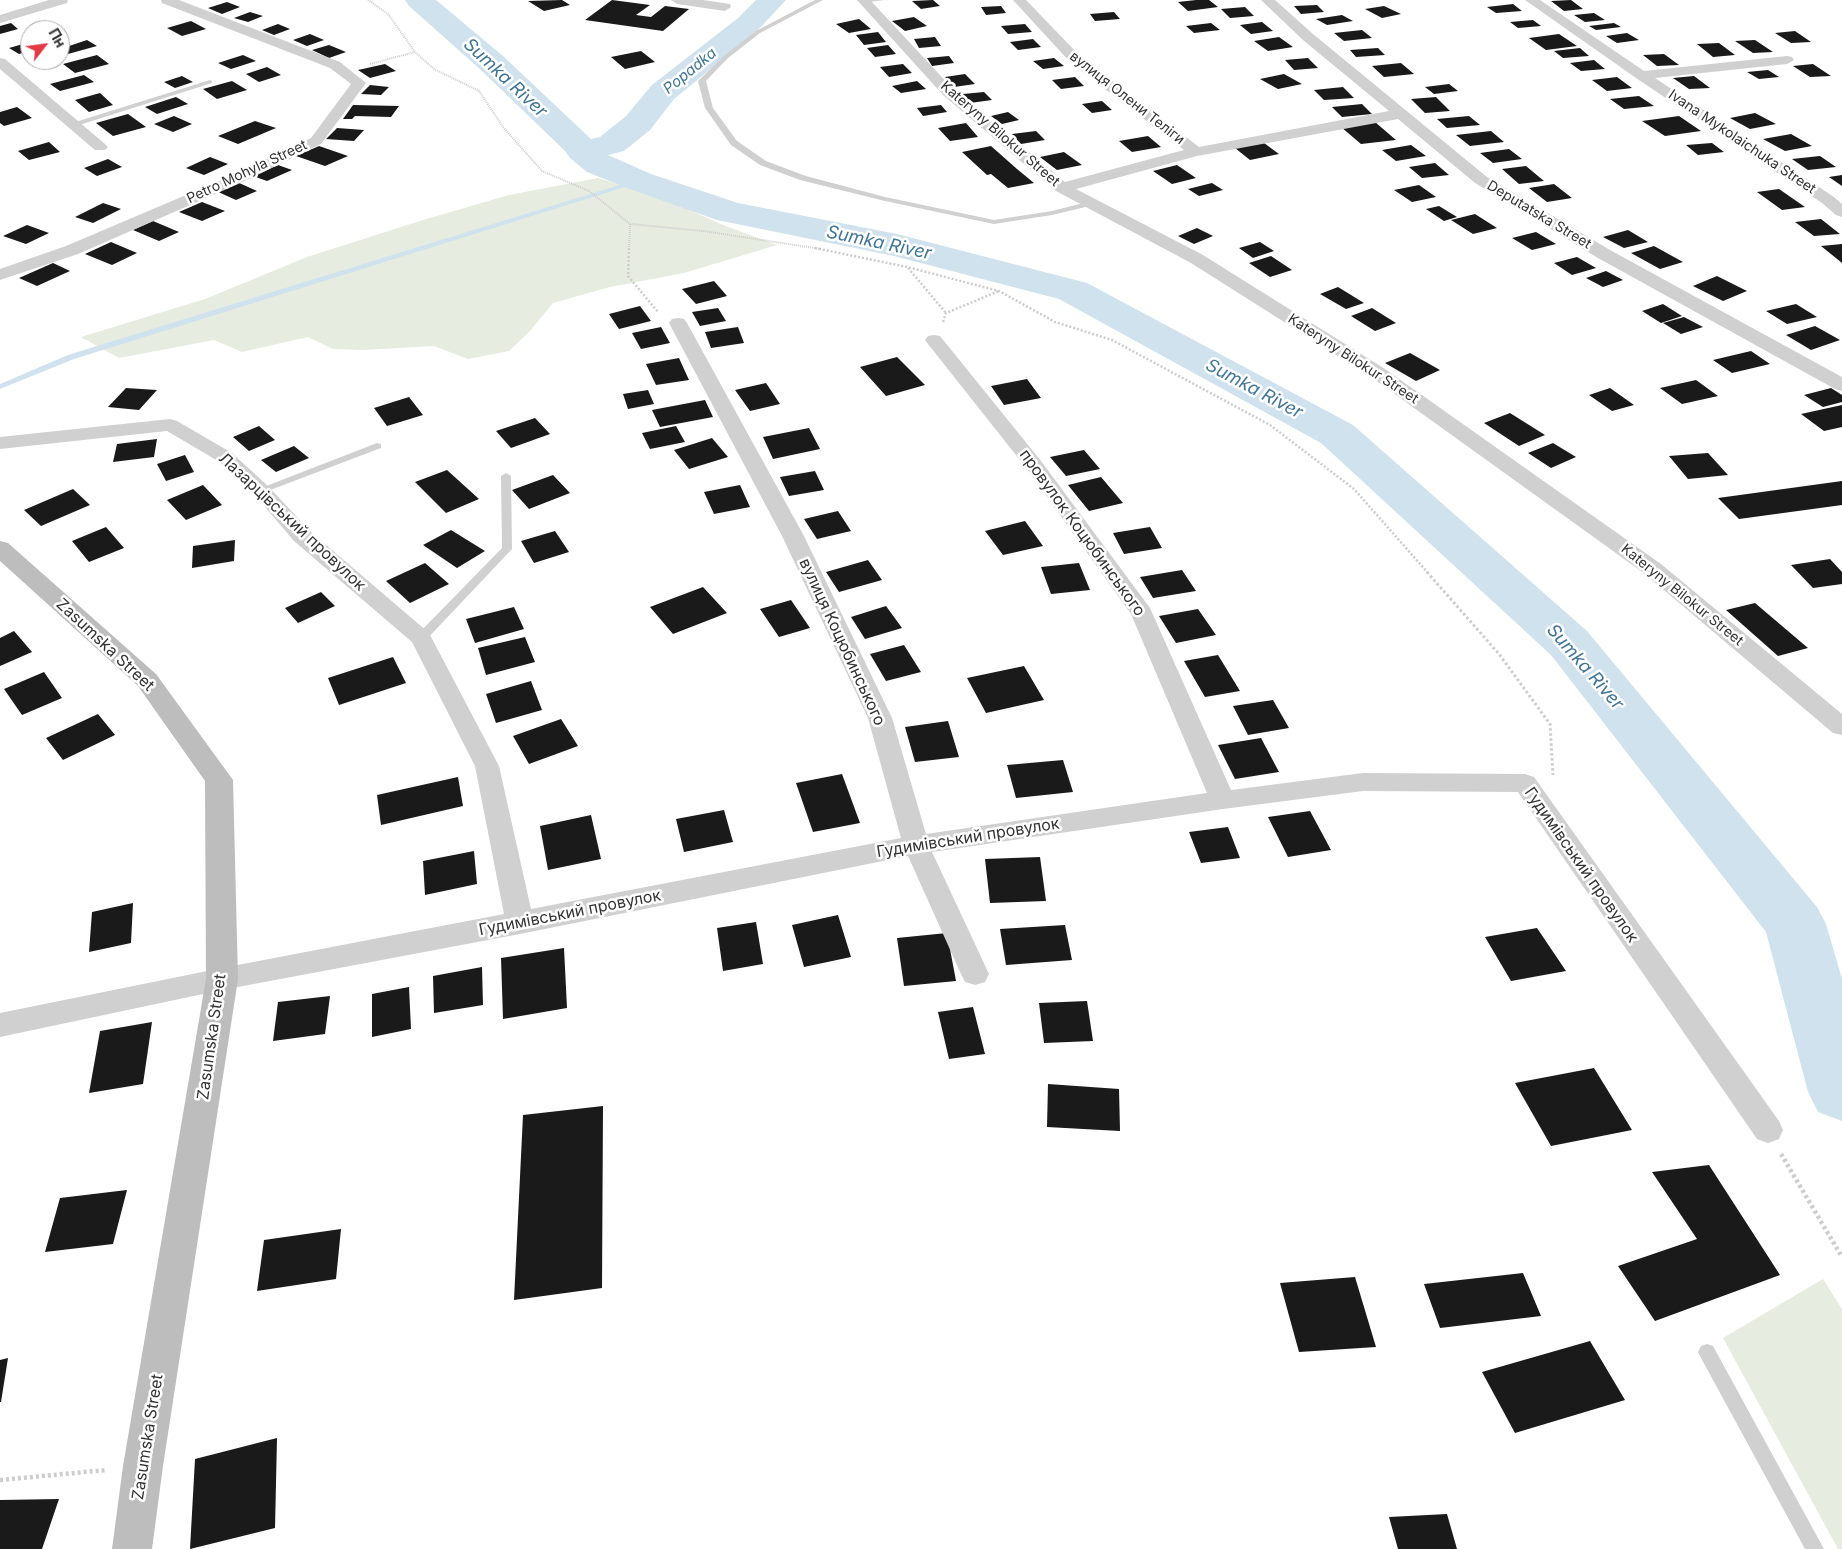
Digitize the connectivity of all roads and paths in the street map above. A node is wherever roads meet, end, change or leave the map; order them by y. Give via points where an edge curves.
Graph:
1 (62, 0) edge
2 (167, 0) edge
3 (368, 0) edge
4 (677, 0) edge
5 (820, 0) edge
6 (1019, 0) edge
7 (1267, 0) edge
8 (1531, 0) edge
9 (870, 1) edge
10 (725, 7) dead end
11 (0, 19) edge
12 (415, 52) junction
13 (1787, 60) dead end
14 (0, 62) edge
15 (344, 72) junction
16 (1641, 75) junction
17 (210, 82) dead end
18 (1399, 114) junction
19 (73, 124) junction
20 (100, 147) dead end
21 (1196, 152) junction
22 (1062, 188) junction
23 (1835, 200) edge
24 (1091, 203) junction
25 (1842, 212) edge
26 (630, 224) junction
27 (907, 267) junction
28 (0, 275) edge
29 (999, 291) junction
30 (946, 313) junction
31 (678, 323) joint
32 (934, 340) joint
33 (1842, 385) edge
34 (0, 443) edge
35 (378, 446) dead end
36 (506, 476) dead end
37 (261, 490) junction
38 (0, 548) edge
39 (421, 638) junction
40 (1842, 727) edge
41 (1553, 781) dead end
42 (1223, 800) junction
43 (916, 845) junction
44 (520, 923) junction
45 (975, 974) dead end
46 (222, 979) junction
47 (0, 1025) edge
48 (1768, 1130) joint
49 (1842, 1256) edge
50 (1707, 1352) dead end
51 (143, 1466) junction
52 (0, 1480) edge
53 (132, 1549) edge
54 (1815, 1549) edge

1 - 11 street
2 - 15 street, Petro Mohyla Street via 335,65
3 - 12 path via 388,14
4 - 10 street
5 - 24 lane via 758,32 702,81 709,108 734,143 763,163 803,178 994,222
6 - 21 street, вулиця Олени Теліги via 1075,59
7 - 18 street, Deputatska Street
8 - 16 street, Ivana Mykolaichuka Street
9 - 22 street, Kateryny Bilokur Street via 948,92
12 - 15 path
12 - 26 path via 434,69 479,91 503,127 542,171 589,191
13 - 16 street, Ivana Mykolaichuka Street
14 - 19 street
15 - 28 street, Petro Mohyla Street via 359,83 316,141 239,178 80,246
16 - 23 street, Ivana Mykolaichuka Street
17 - 19 lane
18 - 21 street
18 - 33 street, Deputatska Street via 1489,185 1604,254
19 - 20 street
21 - 22 street
22 - 24 street, Kateryny Bilokur Street
23 - 25 street, Ivana Mykolaichuka Street
24 - 40 street, Kateryny Bilokur Street via 1197,259 1378,373 1653,569
26 - 27 path via 802,245
26 - 31 path via 628,276 656,312
27 - 29 path
27 - 30 path
29 - 30 path
29 - 41 path via 1055,322 1112,340 1270,425 1354,489 1499,654 1550,724
30 - 32 path
31 - 43 street, вулиця Коцюбинського via 793,536 880,718
32 - 42 street, провулок Коцюбинського via 1034,466 1142,613
34 - 37 street, Лазарцівський провулок via 170,425 225,457
35 - 37 lane
36 - 39 lane via 507,549
37 - 39 street, Лазарцівський провулок via 302,536
38 - 46 street, Zasumska Street via 147,680 219,780
39 - 44 street, Лазарцівський провулок via 487,766
42 - 43 street, Гудимівський провулок
42 - 48 street, Гудимівський провулок via 1363,782 1525,783
43 - 44 street, Гудимівський провулок
43 - 45 street, вулиця Коцюбинського
44 - 46 street, Гудимівський провулок
46 - 47 street, Гудимівський провулок
46 - 51 street, Zasumska Street
48 - 49 path
50 - 54 lane
51 - 52 path
51 - 53 street, Zasumska Street

